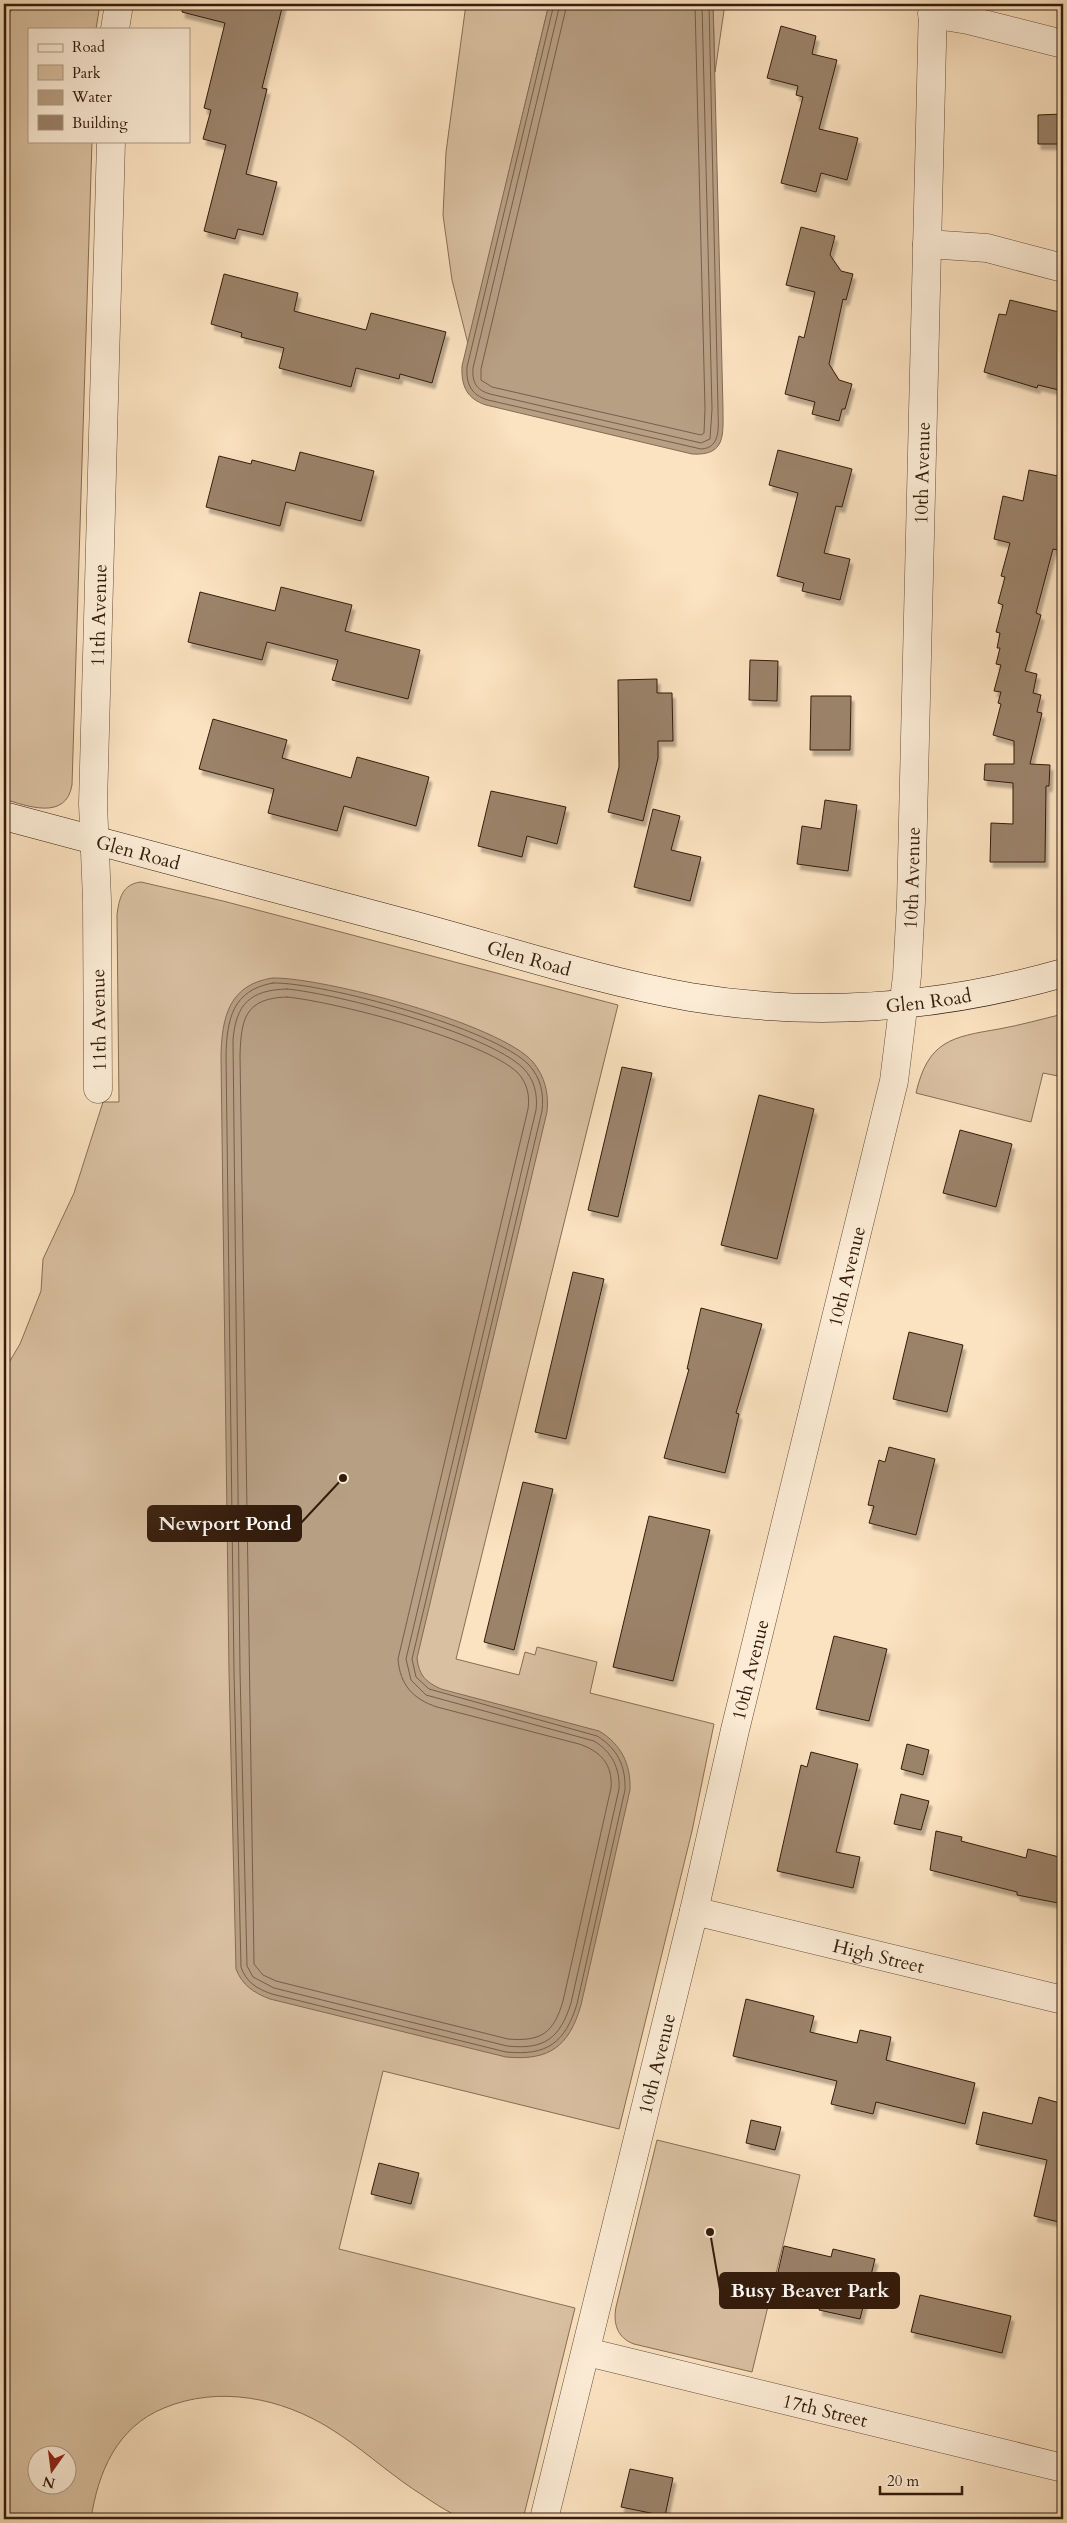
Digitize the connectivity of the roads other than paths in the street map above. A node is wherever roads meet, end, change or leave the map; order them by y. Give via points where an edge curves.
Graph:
1 (118, 4) edge
2 (932, 9) edge
3 (116, 28) edge
4 (1063, 44) edge
5 (111, 142) edge
6 (927, 244) junction
7 (1063, 268) edge
8 (4, 816) edge
9 (93, 840) junction
10 (1063, 973) edge
11 (904, 1005) junction
12 (98, 1089) dead end
13 (694, 1911) junction
14 (1063, 2000) edge
15 (587, 2352) junction
16 (1063, 2468) edge
17 (544, 2519) edge

1 - 3 street
2 - 4 street
2 - 6 street, 10th Avenue
5 - 9 street, 11th Avenue
6 - 7 street via 987,248
6 - 11 street, 10th Avenue via 911,902
8 - 9 street, Glen Road
9 - 11 street, Glen Road via 563,967 675,994 790,1007 840,1009
9 - 12 street, 11th Avenue via 97,900
10 - 11 street, Glen Road
11 - 13 street, 10th Avenue via 888,1110 737,1721
13 - 14 street, High Street
13 - 15 street, 10th Avenue
15 - 16 street, 17th Street
15 - 17 street, 10th Avenue

